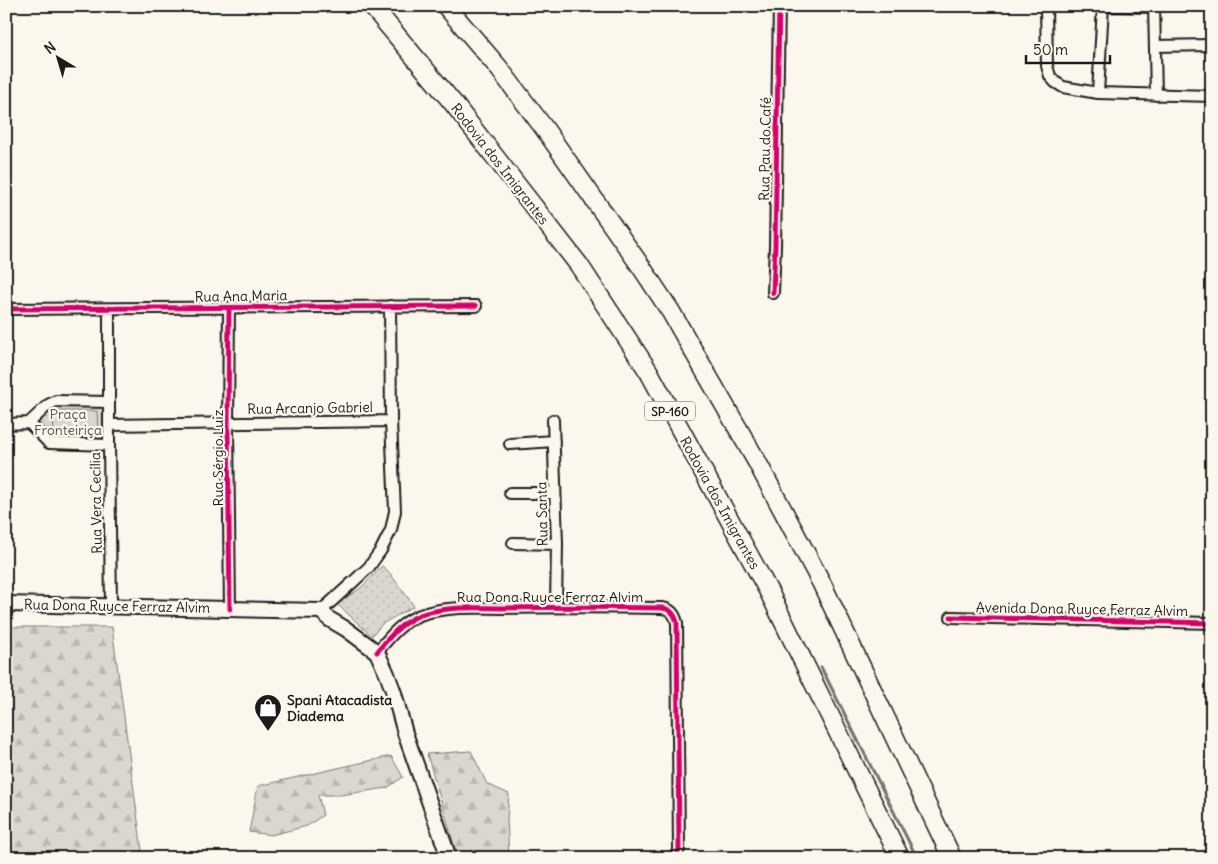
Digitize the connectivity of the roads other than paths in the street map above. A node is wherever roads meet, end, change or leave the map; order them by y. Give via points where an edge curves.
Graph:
1 (372, 6) edge
2 (446, 6) edge
3 (780, 6) edge
4 (1046, 6) edge
5 (1103, 6) edge
6 (1109, 6) edge
7 (1154, 7) edge
8 (1155, 46) junction
9 (1212, 46) edge
10 (1098, 93) junction
11 (1156, 95) junction
12 (1212, 96) edge
13 (773, 292) dead end
14 (390, 306) junction
15 (476, 306) dead end
16 (229, 308) junction
17 (6, 309) edge
18 (109, 309) junction
19 (109, 402) junction
20 (553, 420) dead end
21 (391, 421) junction
22 (29, 423) junction
23 (6, 424) edge
24 (228, 424) junction
25 (109, 425) junction
26 (554, 441) junction
27 (510, 444) dead end
28 (109, 445) junction
29 (510, 493) dead end
30 (555, 493) junction
31 (513, 542) dead end
32 (557, 544) junction
33 (6, 604) edge
34 (111, 606) junction
35 (556, 607) junction
36 (230, 609) junction
37 (321, 611) junction
38 (951, 617) dead end
39 (1212, 623) edge
40 (377, 652) junction
41 (449, 858) edge
42 (676, 858) edge
43 (900, 858) edge
44 (952, 858) edge

1 - 43 highway, Rodovia dos Imigrantes / SP-160 via 453,103 579,265 649,372 769,592
2 - 44 highway via 544,128 671,312 821,582
3 - 13 street, Rua Pau do Café
4 - 10 street via 1050,76 1063,88
5 - 10 street
6 - 7 street
7 - 8 street
8 - 9 street
8 - 11 street
10 - 11 street
11 - 12 street
14 - 15 street, Rua Ana Maria
14 - 16 street, Rua Ana Maria
14 - 21 street
16 - 18 street, Rua Ana Maria
16 - 24 street, Rua Sérgio Luiz
17 - 18 street, Rua Ana Maria
18 - 19 street, Rua Vera Cecília
19 - 22 street via 56,401
19 - 25 street, Rua Vera Cecília
20 - 26 street, Rua Santa
21 - 24 street, Rua Arcanjo Gabriel
21 - 37 street via 394,511 391,530 368,567
22 - 23 street
22 - 28 street via 49,442
24 - 25 street, Rua Arcanjo Gabriel
24 - 36 street, Rua Sérgio Luiz
25 - 28 street, Rua Vera Cecília
26 - 27 street
26 - 30 street, Rua Santa
28 - 34 street, Rua Vera Cecília
29 - 30 street
30 - 32 street, Rua Santa
31 - 32 street
32 - 35 street, Rua Santa
33 - 34 main road, Rua Dona Ruyce Ferraz Alvim
34 - 36 main road, Rua Dona Ruyce Ferraz Alvim
35 - 40 street, Rua Dona Ruyce Ferraz Alvim via 448,609 426,613 406,621
35 - 42 street, Rua Dona Ruyce Ferraz Alvim via 662,608 675,616 679,839
36 - 37 main road, Rua Dona Ruyce Ferraz Alvim
37 - 40 main road
38 - 39 street, Avenida Dona Ruyce Ferraz Alvim
40 - 41 main road via 394,693

